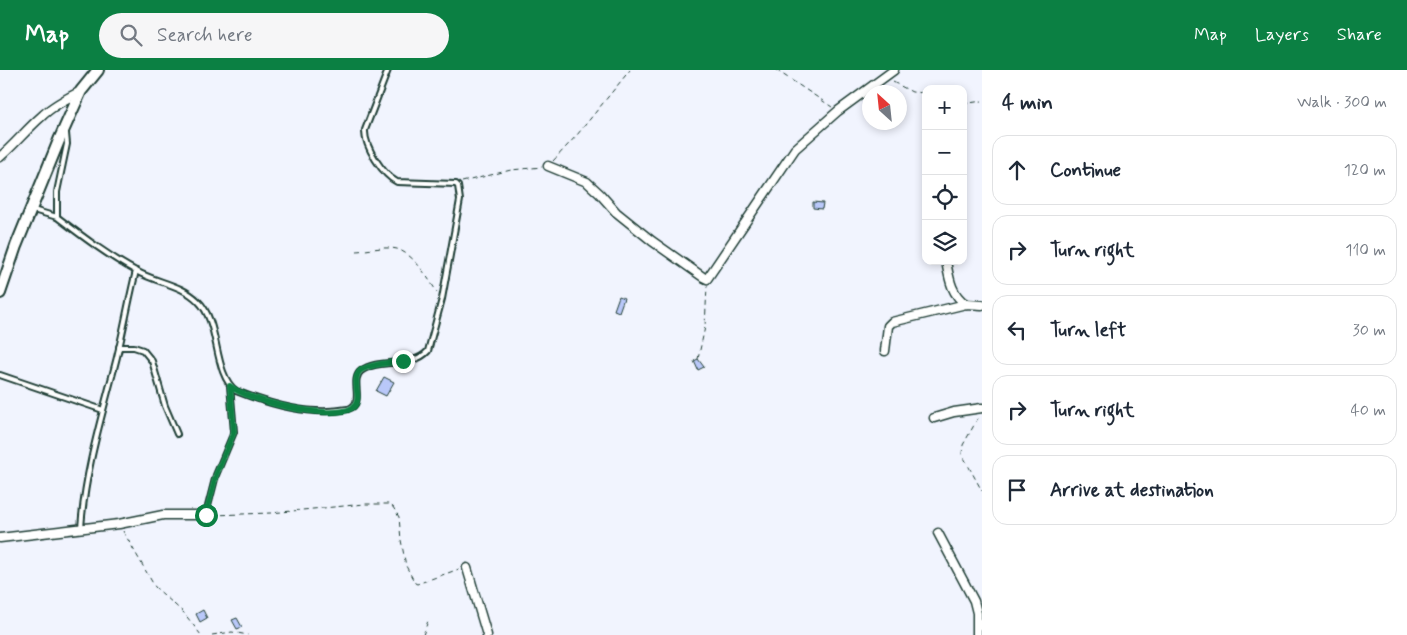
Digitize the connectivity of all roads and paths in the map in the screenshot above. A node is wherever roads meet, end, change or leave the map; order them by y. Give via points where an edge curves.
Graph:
1 (98, 70) edge
2 (388, 70) edge
3 (630, 70) edge
4 (776, 70) edge
5 (894, 70) edge
6 (886, 76) junction
7 (81, 91) junction
8 (922, 93) edge
9 (982, 101) edge
10 (967, 103) edge
11 (838, 111) junction
12 (65, 128) junction
13 (0, 157) edge
14 (548, 166) junction
15 (456, 184) junction
16 (31, 209) junction
17 (57, 217) junction
18 (357, 251) dead end
19 (947, 265) edge
20 (136, 271) junction
21 (707, 279) junction
22 (0, 293) edge
23 (442, 299) junction
24 (966, 304) junction
25 (982, 305) edge
26 (119, 348) junction
27 (885, 350) dead end
28 (698, 359) dead end
29 (0, 375) edge
30 (230, 386) junction
31 (982, 408) edge
32 (103, 410) junction
33 (979, 416) dead end
34 (934, 418) dead end
35 (177, 434) dead end
36 (982, 491) edge
37 (206, 515) junction
38 (119, 524) junction
39 (81, 528) junction
40 (938, 533) dead end
41 (0, 538) edge
42 (467, 568) joint
43 (429, 618) dead end
44 (200, 635) edge
45 (212, 635) edge
46 (248, 635) edge
47 (423, 635) edge
48 (488, 635) edge
49 (977, 635) edge

1 - 7 street
2 - 15 lane via 365,136 384,173 397,182
3 - 14 path
4 - 11 path
5 - 6 street
6 - 8 path via 912,92
6 - 11 street
7 - 12 street
7 - 13 street via 42,116
9 - 10 path
11 - 21 street via 795,149
12 - 16 street
12 - 17 lane via 67,144 56,192
14 - 15 path via 511,170
14 - 21 street via 587,182 630,224
15 - 23 lane via 460,200
16 - 17 lane
16 - 22 street
17 - 20 lane
18 - 23 path via 390,248 406,254
19 - 24 street via 953,291
20 - 26 lane
20 - 30 lane via 181,288 200,303 215,336
21 - 28 path via 705,328
23 - 30 lane via 428,351 418,358 370,366 360,372 356,379 357,399 352,409 290,408 242,394
24 - 25 street
24 - 27 street via 890,323
26 - 32 lane
26 - 35 lane via 142,350 152,361
29 - 32 lane
30 - 37 lane via 234,432 216,475
31 - 34 street
32 - 39 lane
33 - 36 path via 963,445 962,454
37 - 38 street via 163,515
37 - 42 path via 388,504 394,507 399,517 406,566 415,583
38 - 39 street
38 - 44 path via 155,587 184,613
39 - 41 street
40 - 49 street via 974,601
42 - 48 street
43 - 47 path
45 - 46 path via 232,632

